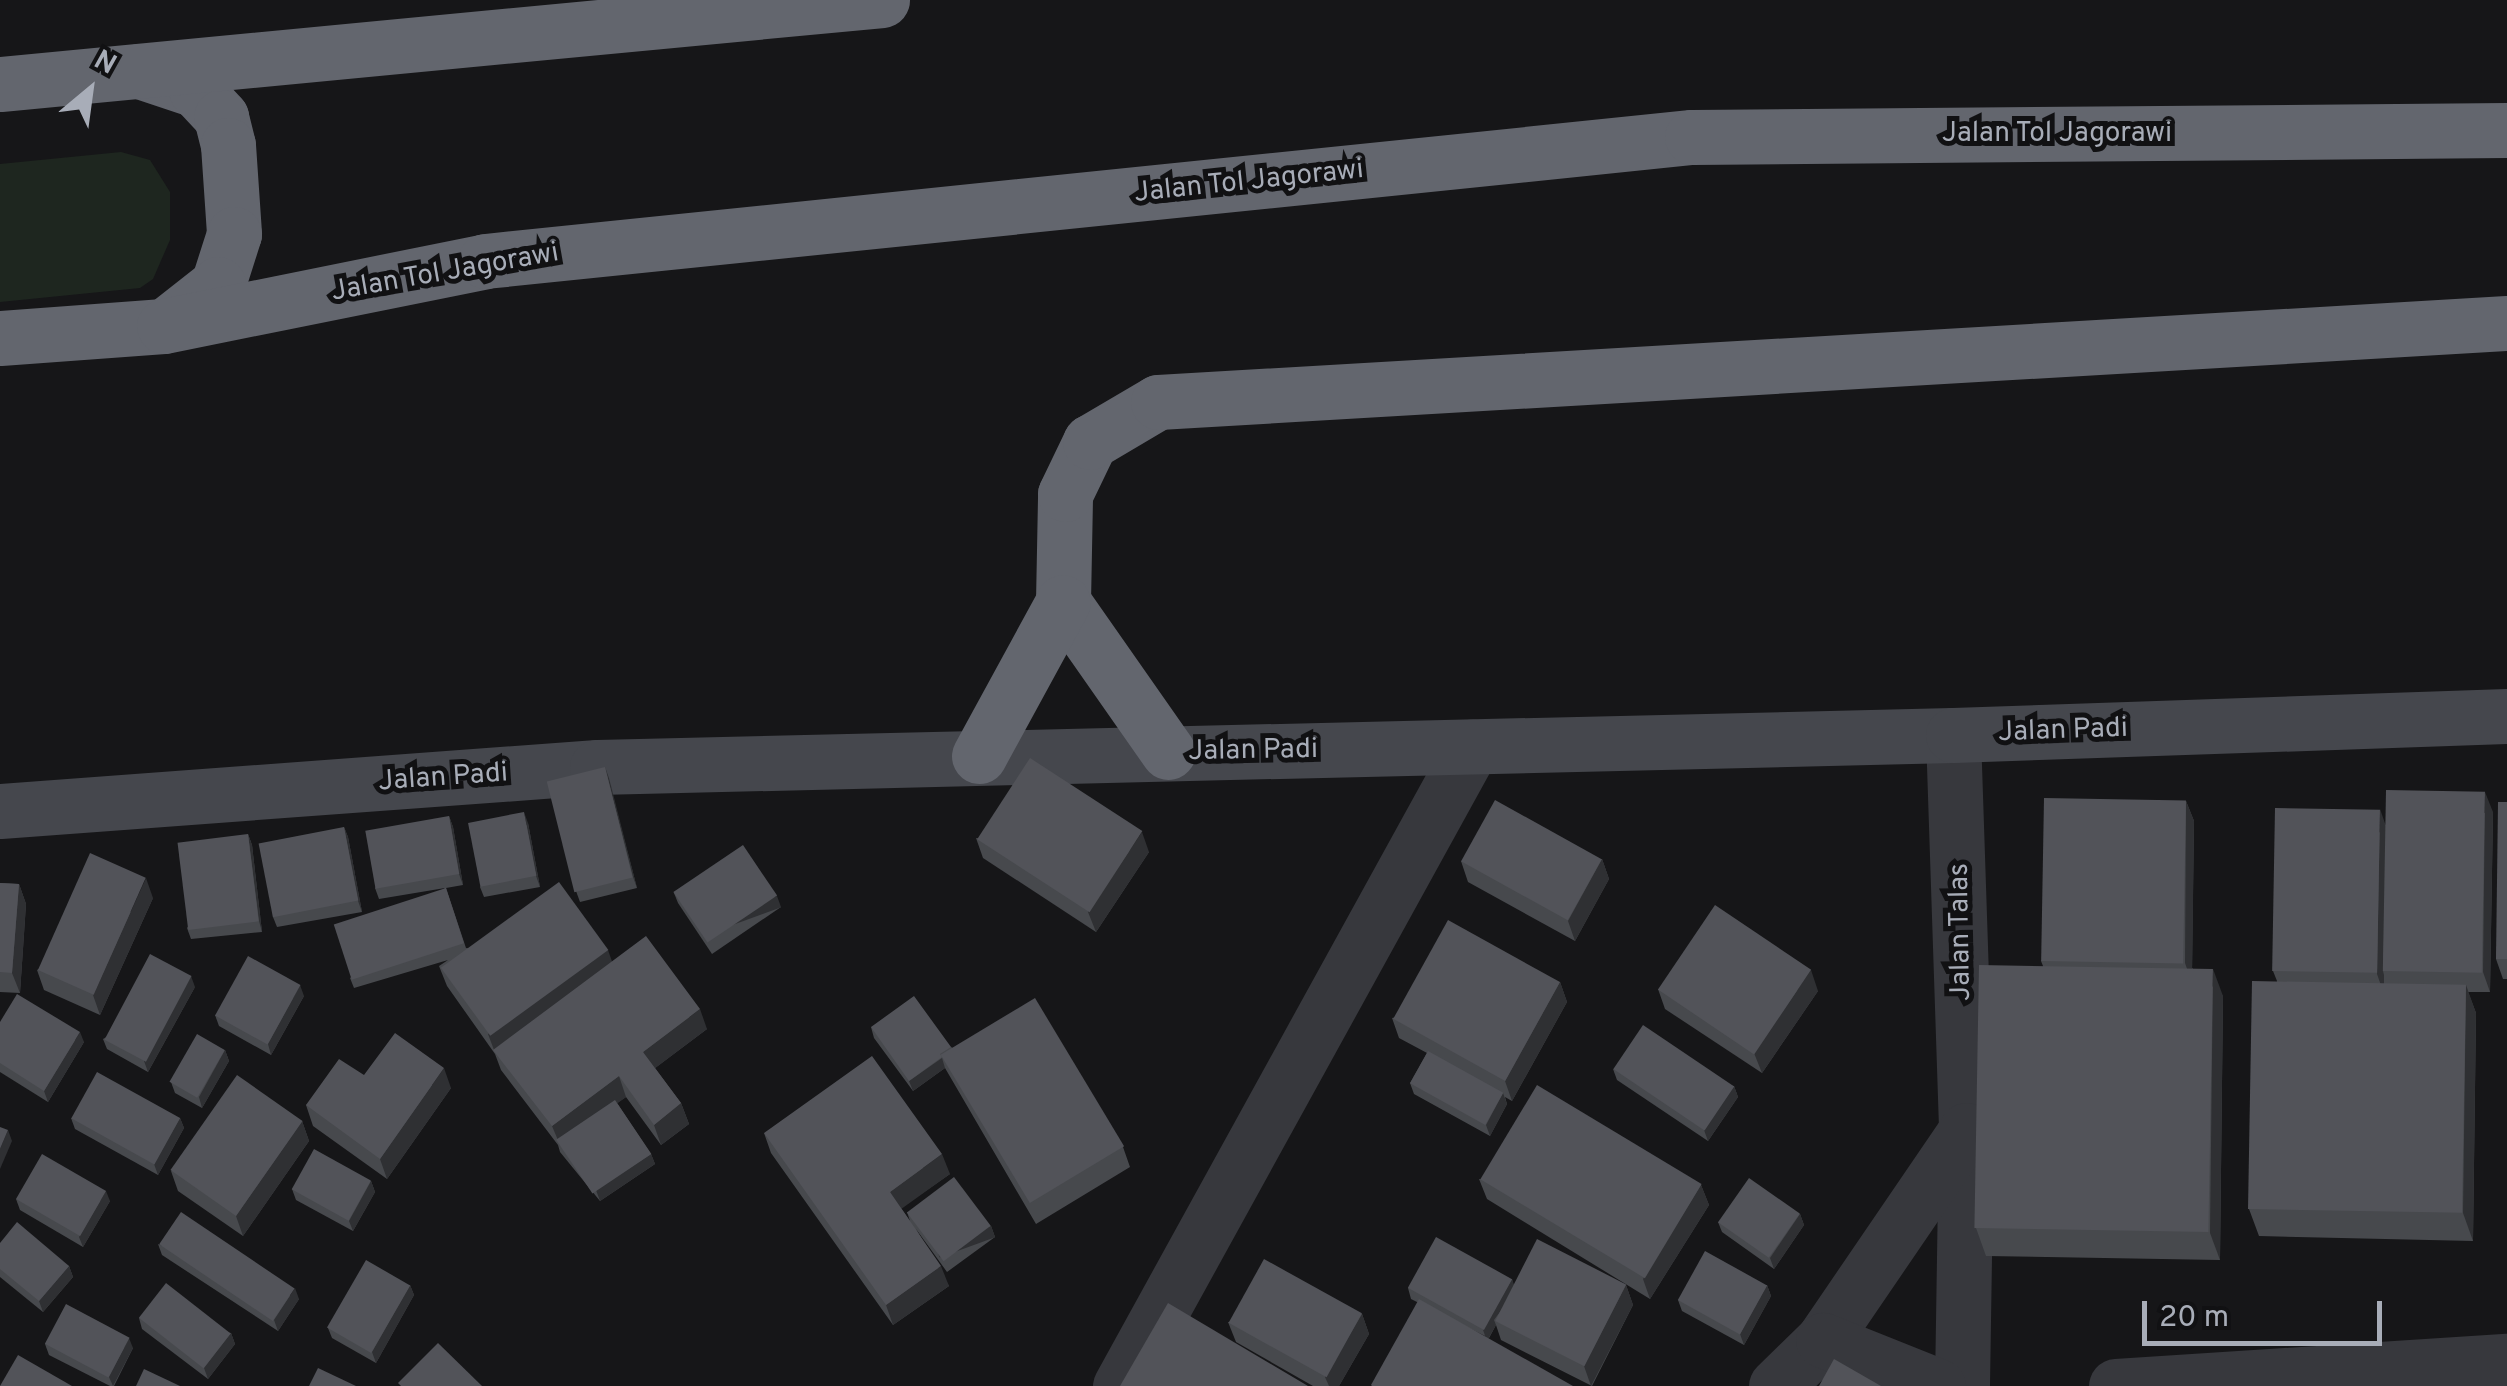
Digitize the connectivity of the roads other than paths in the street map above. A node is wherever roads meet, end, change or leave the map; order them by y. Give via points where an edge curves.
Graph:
1 (882, 0) edge
2 (136, 70) junction
3 (0, 84) edge
4 (2507, 130) edge
5 (2507, 324) edge
6 (164, 326) junction
7 (0, 338) edge
8 (1063, 602) junction
9 (2507, 716) edge
10 (1952, 735) junction
11 (1472, 747) junction
12 (1168, 752) junction
13 (979, 756) junction
14 (0, 811) edge
15 (1966, 1130) junction
16 (1822, 1340) junction
17 (2507, 1361) edge
18 (1120, 1386) edge
19 (1776, 1386) edge
20 (1938, 1386) edge
21 (1962, 1386) edge
22 (2116, 1386) edge

1 - 2 highway
2 - 3 highway
2 - 6 highway via 196,90 221,117 228,146 234,234 218,284
4 - 6 highway, Jalan Tol Jagorawi via 1692,137 485,261
5 - 8 highway via 1158,402 1090,442 1065,494
6 - 7 highway, Jalan Tol Jagorawi
8 - 12 highway
8 - 13 highway
9 - 10 street, Jalan Padi
10 - 11 street, Jalan Padi
10 - 15 street, Jalan Talas
11 - 12 street, Jalan Padi
11 - 18 street
12 - 13 street, Jalan Padi
13 - 14 street, Jalan Padi via 597,767
15 - 16 street
15 - 21 street, Jalan Talas
16 - 19 street
16 - 20 street
17 - 22 street

